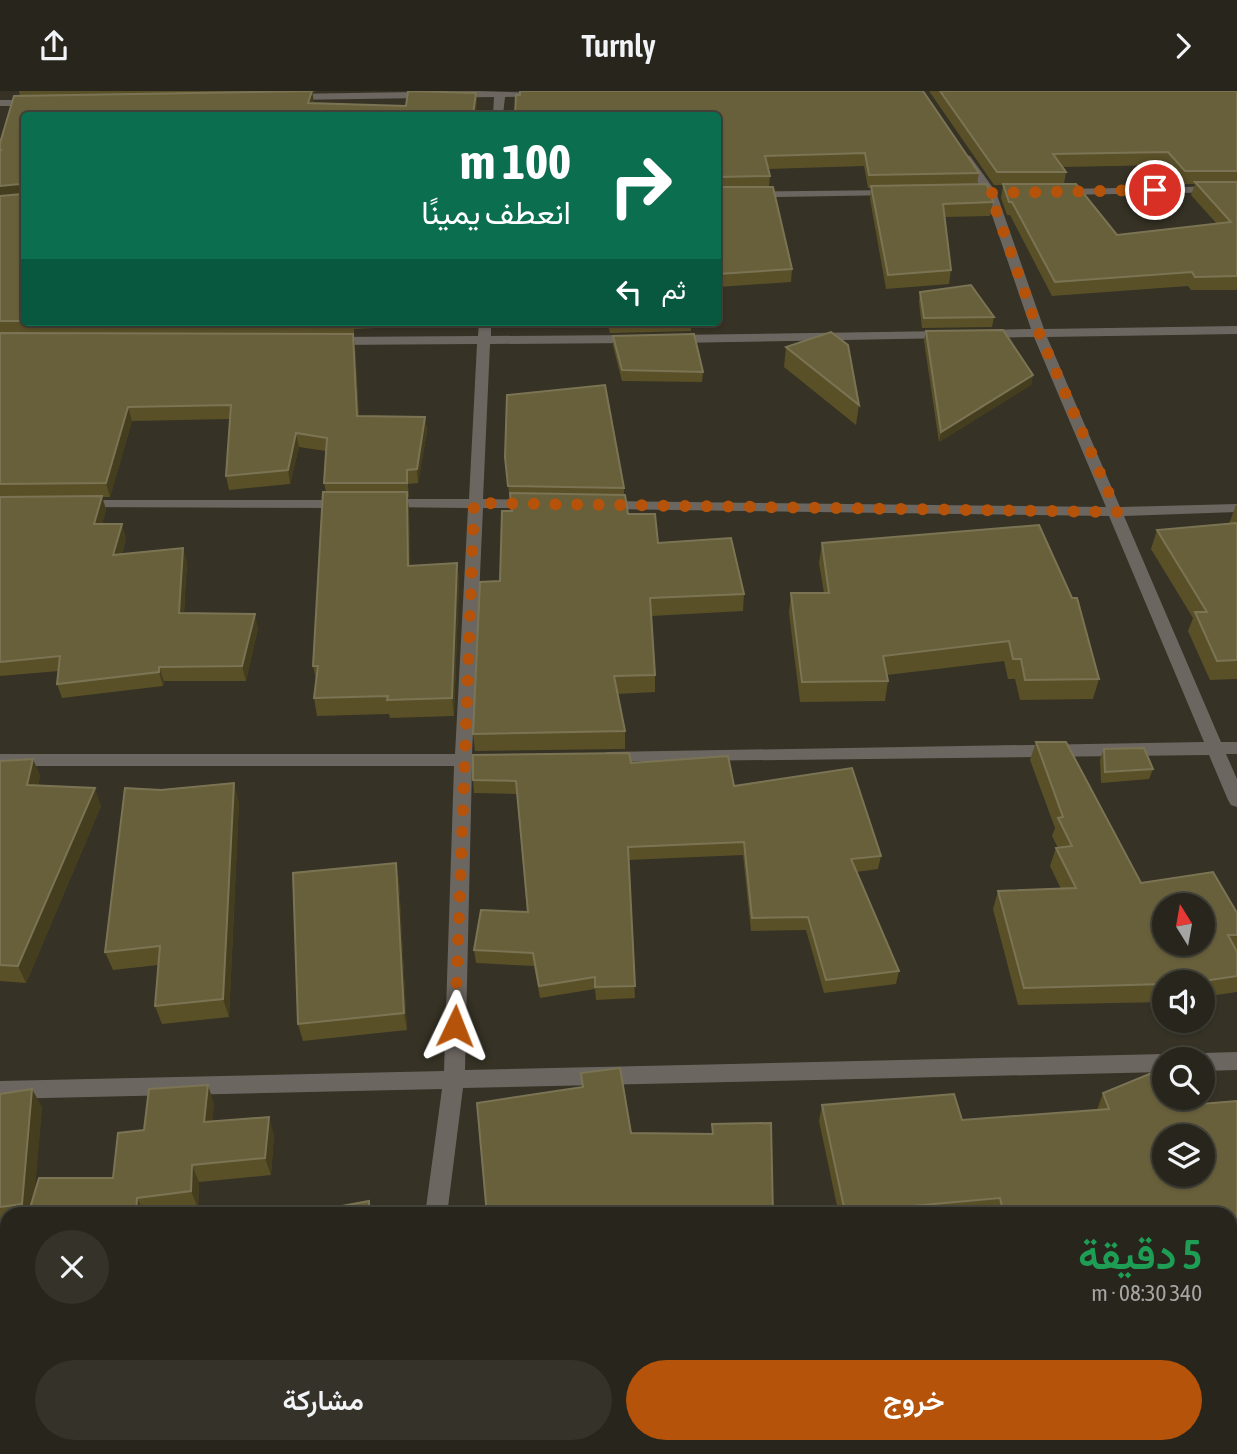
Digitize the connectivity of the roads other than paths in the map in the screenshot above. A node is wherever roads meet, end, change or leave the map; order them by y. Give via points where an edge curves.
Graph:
1 (500, 92) edge
2 (554, 92) edge
3 (278, 98) edge
4 (42, 102) edge
5 (0, 103) edge
6 (498, 112) edge
7 (959, 147) edge
8 (1237, 189) edge
9 (1045, 192) edge
10 (908, 193) edge
11 (721, 195) edge
12 (485, 326) edge
13 (1237, 330) edge
14 (1039, 333) junction
15 (318, 341) edge
16 (484, 341) junction
17 (474, 503) junction
18 (70, 504) edge
19 (544, 504) edge
20 (586, 505) edge
21 (1237, 508) edge
22 (1117, 512) junction
23 (1237, 748) edge
24 (1215, 749) junction
25 (588, 758) edge
26 (518, 759) edge
27 (0, 760) edge
28 (463, 760) junction
29 (1237, 800) edge
30 (1237, 1061) edge
31 (1215, 1062) edge
32 (1152, 1063) edge
33 (454, 1079) junction
34 (0, 1090) edge
35 (437, 1207) edge

1 - 2 street
1 - 3 street
1 - 6 street
4 - 5 street
7 - 14 street via 990,193
8 - 9 street
10 - 11 street
12 - 16 street
13 - 14 street
14 - 16 street
14 - 22 street
15 - 16 street
16 - 17 street
17 - 18 street
17 - 19 street
17 - 28 street
20 - 22 street
21 - 22 street
22 - 24 street
23 - 24 street
24 - 25 street
24 - 29 street
26 - 28 street
27 - 28 street
28 - 33 street
30 - 31 street
32 - 33 street
33 - 34 street
33 - 35 street

